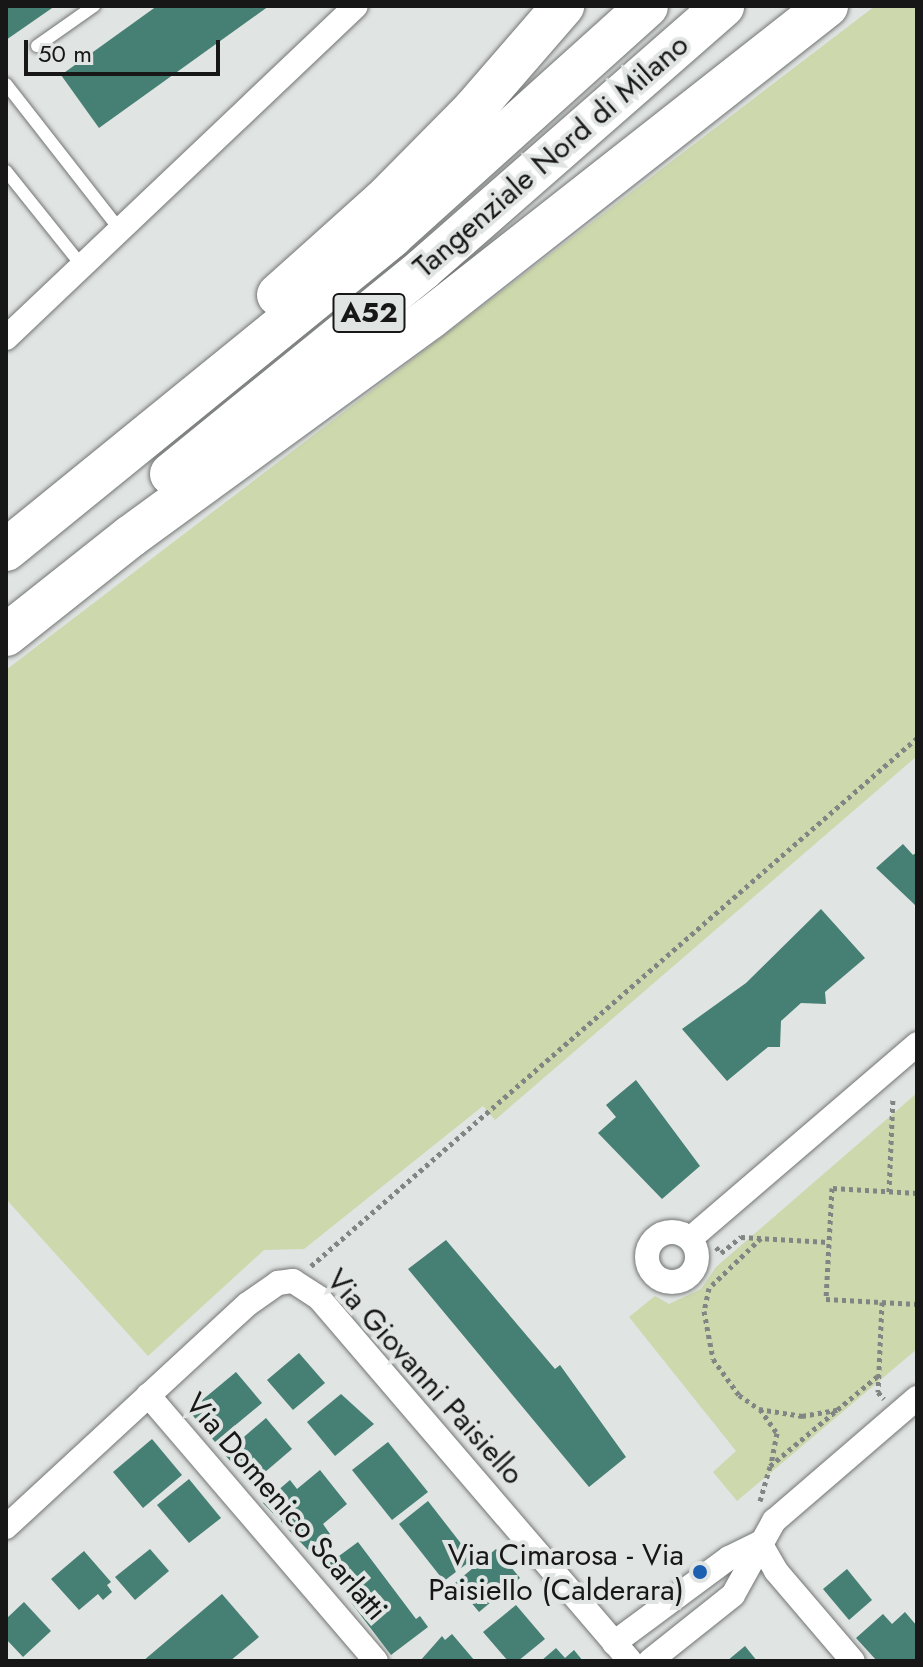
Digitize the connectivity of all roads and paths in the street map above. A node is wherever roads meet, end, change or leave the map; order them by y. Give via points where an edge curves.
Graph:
1 (94, 6) edge
2 (356, 6) edge
3 (563, 6) edge
4 (647, 6) edge
5 (723, 6) edge
6 (817, 12) edge
7 (37, 46) dead end
8 (6, 84) edge
9 (6, 171) edge
10 (120, 230) junction
11 (82, 266) junction
12 (6, 338) edge
13 (177, 408) junction
14 (6, 550) edge
15 (6, 609) edge
16 (6, 635) edge
17 (917, 738) edge
18 (917, 1044) edge
19 (888, 1069) junction
20 (889, 1192) junction
21 (917, 1193) edge
22 (694, 1233) joint
23 (761, 1238) junction
24 (829, 1242) junction
25 (293, 1281) junction
26 (882, 1302) junction
27 (917, 1304) edge
28 (879, 1375) junction
29 (148, 1395) junction
30 (908, 1406) edge
31 (759, 1409) junction
32 (837, 1410) junction
33 (770, 1466) junction
34 (774, 1521) junction
35 (6, 1527) edge
36 (760, 1543) junction
37 (622, 1652) edge
38 (376, 1661) edge
39 (650, 1661) edge
40 (853, 1661) edge

1 - 7 lane
2 - 10 street
3 - 13 highway, A52 via 473,110 384,200 291,281
4 - 13 highway, Tangenziale Nord di Milano / A52 via 392,236
5 - 15 highway, Tangenziale Nord di Milano / A52 via 423,269
6 - 16 highway, A52 via 430,318 131,536
8 - 10 lane
9 - 11 lane
10 - 11 street
11 - 12 street
13 - 14 highway, Tangenziale Nord di Milano / A52
17 - 25 path
18 - 19 street
19 - 20 path via 894,1103
19 - 22 street
20 - 21 path
20 - 24 path via 832,1188
22 - 23 path via 721,1253 741,1237
23 - 24 path
23 - 31 path via 709,1288 704,1311 713,1359 739,1395
24 - 26 path via 826,1299
25 - 29 street, Via Giovanni Paisiello via 278,1283 248,1304
25 - 37 street, Via Giovanni Paisiello via 319,1298
26 - 27 path
26 - 28 path
28 - 30 path via 878,1392
28 - 32 path
29 - 35 street, Via Giovanni Paisiello
29 - 38 street, Via Domenico Scarlatti
30 - 34 street
31 - 32 path via 802,1416
31 - 33 path via 777,1433
32 - 33 path
33 - 34 path via 759,1500
34 - 36 street
36 - 37 street via 729,1558
36 - 39 street via 733,1595
36 - 40 street via 776,1571

